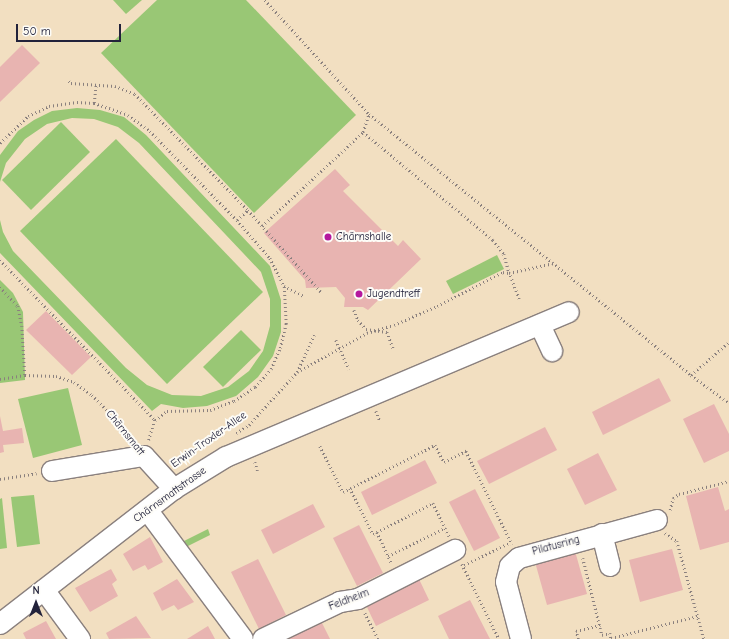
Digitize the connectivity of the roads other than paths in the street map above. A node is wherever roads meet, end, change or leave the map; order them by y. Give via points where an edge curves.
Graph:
1 (569, 312) dead end
2 (540, 325) junction
3 (552, 351) dead end
4 (52, 471) road end
5 (174, 489) junction
6 (148, 511) junction
7 (656, 520) road end
8 (602, 534) junction
9 (459, 558) road end
10 (610, 566) dead end
11 (44, 590) junction
12 (0, 624) edge
13 (80, 639) edge
14 (243, 639) edge
15 (263, 639) edge
16 (521, 639) edge

1 - 2 street, Chärnsmattstrasse
2 - 3 street
2 - 5 street, Chärnsmattstrasse via 226,457
4 - 5 street, Chärnsmatt via 144,456
5 - 6 street, Chärnsmattstrasse
6 - 11 street, Chärnsmattstrasse
6 - 14 street
7 - 8 street, Pilatusring
8 - 10 street
8 - 16 street, Pilatusring via 515,550 506,582
9 - 15 street, Feldheim via 399,578 358,599 340,602
11 - 12 street, Chärnsmattstrasse
11 - 13 street

